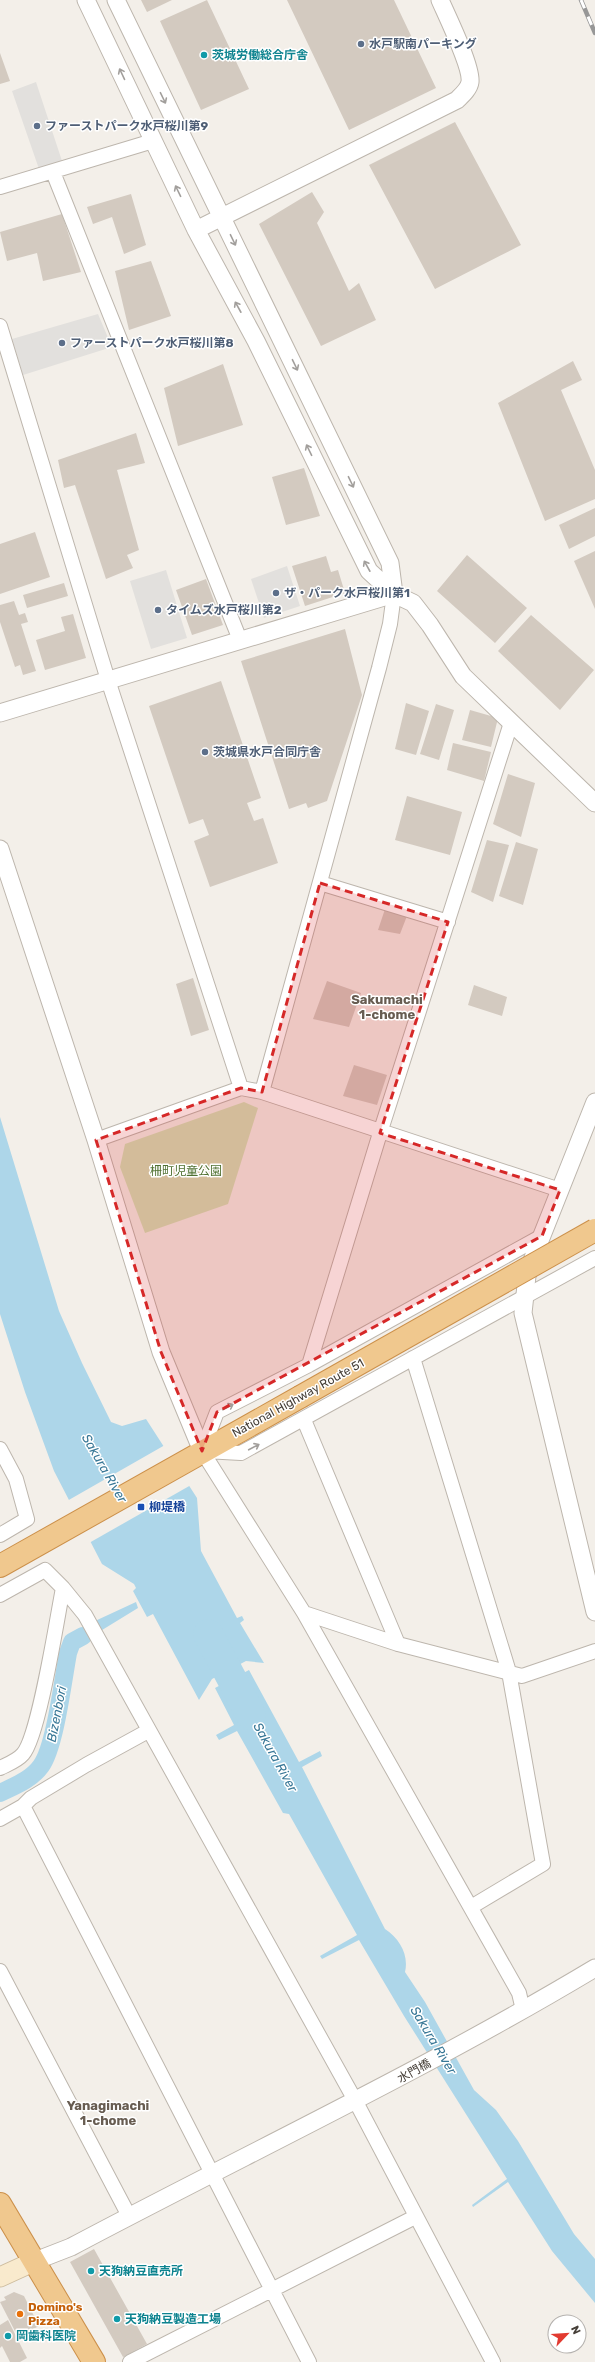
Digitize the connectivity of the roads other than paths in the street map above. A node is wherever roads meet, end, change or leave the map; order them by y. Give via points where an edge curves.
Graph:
1 (86, 0) edge
2 (116, 0) edge
3 (440, 0) edge
4 (153, 141) junction
5 (53, 172) junction
6 (0, 188) edge
7 (222, 218) junction
8 (196, 230) junction
9 (0, 326) edge
10 (394, 594) junction
11 (240, 640) junction
12 (108, 680) junction
13 (0, 713) edge
14 (511, 723) junction
15 (595, 803) edge
16 (0, 849) edge
17 (320, 883) junction
18 (448, 922) junction
19 (241, 1088) junction
20 (262, 1092) junction
21 (595, 1102) edge
22 (380, 1133) junction
23 (96, 1140) junction
24 (560, 1190) junction
25 (595, 1230) edge
26 (542, 1236) junction
27 (595, 1258) edge
28 (523, 1298) junction
29 (413, 1358) junction
30 (309, 1365) junction
31 (304, 1420) junction
32 (0, 1449) edge
33 (202, 1451) junction
34 (0, 1535) edge
35 (0, 1566) edge
36 (63, 1588) junction
37 (0, 1595) edge
38 (595, 1612) edge
39 (304, 1613) junction
40 (398, 1644) junction
41 (595, 1651) edge
42 (509, 1672) junction
43 (148, 1731) junction
44 (0, 1768) edge
45 (23, 1806) junction
46 (0, 1819) edge
47 (471, 1907) junction
48 (595, 1968) edge
49 (0, 1970) edge
50 (523, 2010) junction
51 (356, 2102) junction
52 (213, 2174) junction
53 (0, 2204) edge
54 (129, 2216) junction
55 (415, 2217) junction
56 (35, 2261) junction
57 (0, 2277) edge
58 (272, 2290) junction
59 (94, 2362) edge
60 (130, 2362) edge
61 (309, 2362) edge
62 (493, 2362) edge

4 -> 1 street
2 -> 7 street
3 - 7 street via 468,69 470,82 458,100
4 - 5 street
8 -> 4 street
5 - 6 street
5 - 11 street
7 - 8 street
7 -> 10 street via 390,563
10 -> 8 street via 369,571 256,341
9 - 12 street
10 - 11 street
10 - 14 street via 413,603 463,676
10 - 17 street via 390,624 379,668
11 - 12 street
12 - 13 street
12 - 19 street
14 - 15 street
14 - 18 street
16 - 23 street
17 - 18 street
17 - 20 street
18 - 22 street
19 - 20 street
19 - 23 street
20 - 22 street
21 - 24 street
22 - 24 street
22 - 30 street
23 - 33 street via 161,1352
24 - 26 street
25 - 33 highway, National Highway Route 51, bridge
26 - 28 street via 527,1276
26 - 30 street
27 - 28 street
28 - 29 street
28 - 38 street via 522,1313
29 - 31 street
29 - 42 street
33 -> 30 street via 218,1412
33 -> 31 street via 241,1454
31 - 40 street
32 - 34 street via 16,1479 27,1519
33 - 35 highway, National Highway Route 51
33 - 39 street
36 - 37 street via 45,1570
36 - 43 street via 85,1615
36 - 44 street via 29,1745 18,1759
39 - 40 street
39 - 47 street
40 - 42 street
41 - 42 street via 522,1676
42 - 47 street via 543,1864
43 - 45 street via 31,1798
43 - 51 street
45 - 46 street
45 - 52 street
47 - 50 street via 519,1993
48 - 50 street, 水門橋
49 - 54 street
50 - 51 street, 水門橋
51 - 52 street, 水門橋
51 - 55 street
52 - 54 street, 水門橋
52 - 58 street
53 - 56 highway
54 - 56 street, 水門橋 via 71,2247
55 - 58 street
55 - 62 street
56 - 57 main road
56 - 59 highway
58 - 60 street
58 - 61 street

